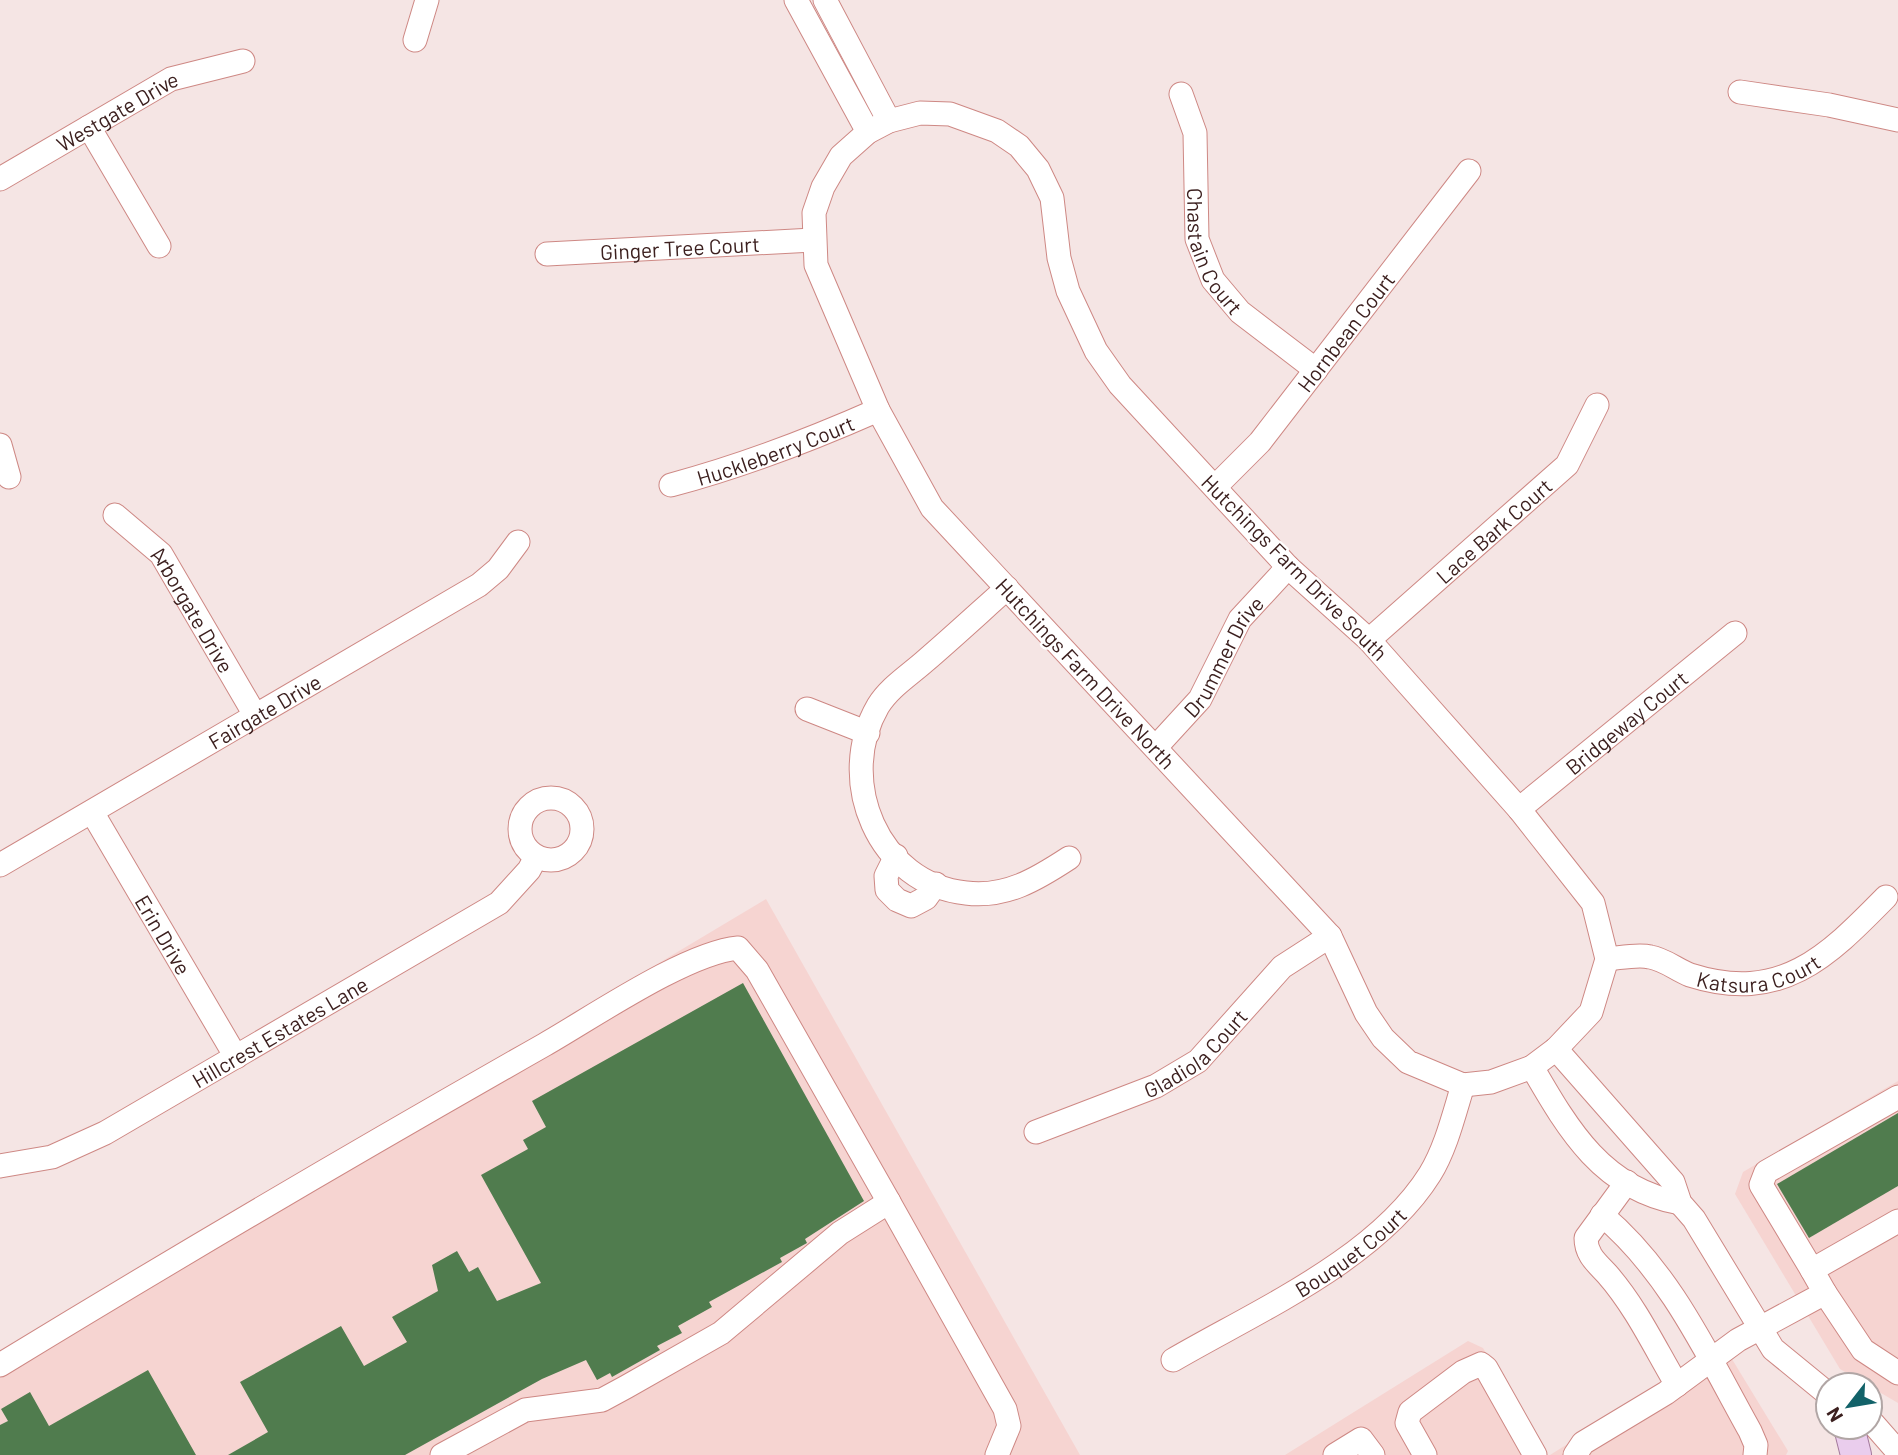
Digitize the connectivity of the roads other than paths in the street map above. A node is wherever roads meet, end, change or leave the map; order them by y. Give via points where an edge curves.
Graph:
1 (427, 0) edge
2 (796, 0) edge
3 (825, 0) edge
4 (415, 40) dead end
5 (243, 61) dead end
6 (1740, 92) dead end
7 (1181, 94) dead end
8 (1898, 120) edge
9 (889, 121) junction
10 (89, 127) junction
11 (868, 132) junction
12 (1469, 171) dead end
13 (0, 179) edge
14 (813, 240) junction
15 (159, 246) dead end
16 (547, 254) dead end
17 (1316, 370) junction
18 (1597, 405) dead end
19 (878, 410) junction
20 (0, 445) edge
21 (9, 477) dead end
22 (671, 485) dead end
23 (1215, 487) junction
24 (115, 515) dead end
25 (517, 542) dead end
26 (1289, 567) junction
27 (1007, 588) junction
28 (1735, 633) dead end
29 (1369, 640) junction
30 (807, 709) dead end
31 (255, 715) junction
32 (868, 733) junction
33 (1156, 747) junction
34 (1519, 809) junction
35 (92, 812) junction
36 (896, 856) junction
37 (536, 857) dead end
38 (1069, 858) dead end
39 (0, 864) edge
40 (936, 884) junction
41 (1886, 897) dead end
42 (1330, 936) junction
43 (1607, 959) junction
44 (1556, 1049) junction
45 (236, 1057) junction
46 (1532, 1067) junction
47 (1463, 1085) junction
48 (1898, 1097) edge
49 (1036, 1132) dead end
50 (0, 1166) edge
51 (1627, 1182) junction
52 (889, 1202) junction
53 (1679, 1203) junction
54 (1602, 1214) junction
55 (1898, 1221) edge
56 (1812, 1270) junction
57 (1825, 1293) junction
58 (1760, 1330) junction
59 (1173, 1360) dead end
60 (1711, 1361) junction
61 (0, 1364) edge
62 (1898, 1373) edge
63 (1814, 1383) edge
64 (1677, 1385) junction
65 (1884, 1436) edge
66 (1898, 1452) edge
67 (1529, 1453) edge
68 (442, 1455) edge
69 (997, 1455) edge
70 (1335, 1455) edge
71 (1373, 1455) edge
72 (1425, 1455) edge
73 (1575, 1455) edge
74 (1755, 1455) edge

1 - 4 street
2 - 11 street
3 - 9 street
5 - 10 street, Westgate Drive via 171,79
6 - 8 street
7 - 17 street, Chastain Court via 1195,133 1197,239 1213,280 1240,313
9 - 11 street, Hutchings Farm Drive North
9 - 23 street, Hutchings Farm Drive South via 920,113 950,114 997,131 1019,146 1038,169 1052,198 1068,292 1096,351 1120,385
10 - 13 street, Westgate Drive
10 - 15 street
11 - 14 street, Hutchings Farm Drive North via 841,156 823,187 814,213
12 - 17 street, Hornbean Court
14 - 16 street, Ginger Tree Court
14 - 19 street, Hutchings Farm Drive North via 824,287
17 - 23 street, Hornbean Court via 1260,442
18 - 29 street, Lace Bark Court via 1567,465
19 - 22 street, Huckleberry Court via 799,445
19 - 27 street, Hutchings Farm Drive North via 933,508
20 - 21 street
23 - 26 street, Hutchings Farm Drive South
24 - 31 street, Arborgate Drive via 161,554
25 - 31 street, Fairgate Drive via 498,569 479,585
26 - 29 street, Hutchings Farm Drive South
26 - 33 street, Drummer Drive via 1240,619 1200,699
27 - 32 street via 896,685 878,706
27 - 33 street, Hutchings Farm Drive North
28 - 34 street, Bridgeway Court
29 - 34 street, Hutchings Farm Drive South
30 - 32 street
31 - 35 street, Fairgate Drive
32 - 36 street via 860,758 863,802 872,826
33 - 42 street, Hutchings Farm Drive North
34 - 43 street, Hutchings Farm Drive South via 1593,903
35 - 39 street, Fairgate Drive
35 - 45 street, Erin Drive
36 - 40 street via 914,873
36 - 40 street via 886,876 887,890 897,900 911,906 926,898
37 - 45 street, Hillcrest Estates Lane via 499,903
38 - 40 street via 1031,883 995,892 966,893
41 - 43 street, Katsura Court via 1838,947 1792,976 1732,984 1689,975 1651,957
42 - 47 street, Hutchings Farm Drive North via 1366,1013 1383,1038 1408,1062
42 - 49 street, Gladiola Court via 1282,967 1198,1061 1156,1086
43 - 44 street via 1591,1012
44 - 46 street
44 - 53 street via 1672,1182
45 - 50 street, Hillcrest Estates Lane via 64,1153
46 - 47 street via 1491,1082
46 - 51 street via 1574,1138
47 - 59 street, Bouquet Court via 1431,1173 1385,1227 1344,1261
48 - 56 street via 1766,1172 1761,1185
51 - 53 street via 1657,1199
51 - 54 street
52 - 61 street via 757,970 738,948 719,950 681,967 398,1128
52 - 68 street via 840,1233 721,1333 626,1387 603,1400 525,1410
52 - 69 street via 1005,1409 1009,1426
53 - 58 street via 1694,1219
54 - 60 street via 1653,1265
54 - 64 street via 1586,1238 1586,1247 1629,1302
55 - 56 street
56 - 57 street
57 - 58 street
57 - 62 street via 1863,1350
58 - 60 street
58 - 63 street via 1791,1366
60 - 64 street
60 - 74 street via 1756,1445
64 - 73 street via 1583,1443
65 - 66 street
67 - 72 street via 1481,1364 1410,1412 1406,1423
70 - 71 street via 1361,1439

